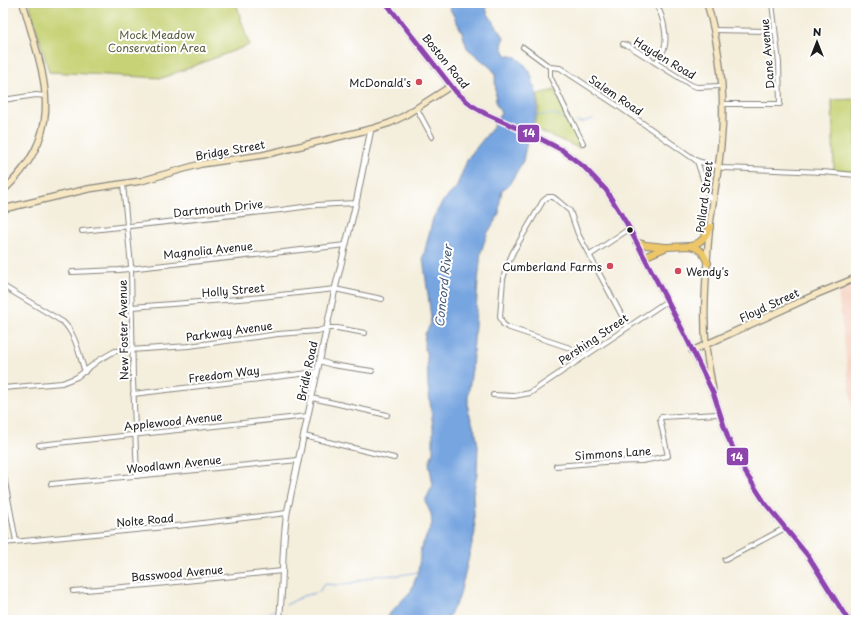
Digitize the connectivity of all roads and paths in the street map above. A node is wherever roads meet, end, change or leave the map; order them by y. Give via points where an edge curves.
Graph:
1 (23, 3) edge
2 (386, 3) edge
3 (654, 3) edge
4 (707, 3) edge
5 (772, 3) edge
6 (714, 30) junction
7 (774, 31) junction
8 (623, 44) dead end
9 (523, 46) dead end
10 (656, 63) junction
11 (550, 67) junction
12 (451, 86) junction
13 (721, 86) junction
14 (46, 96) junction
15 (3, 100) edge
16 (722, 104) junction
17 (417, 109) junction
18 (371, 129) junction
19 (432, 138) dead end
20 (583, 143) dead end
21 (697, 162) junction
22 (719, 166) junction
23 (856, 175) edge
24 (123, 184) junction
25 (3, 191) edge
26 (713, 201) junction
27 (356, 203) junction
28 (3, 209) edge
29 (127, 227) junction
30 (710, 227) junction
31 (629, 229) junction
32 (82, 231) dead end
33 (636, 242) junction
34 (346, 245) junction
35 (690, 246) junction
36 (667, 247) junction
37 (590, 255) junction
38 (644, 257) junction
39 (708, 263) junction
40 (131, 267) junction
41 (72, 272) dead end
42 (856, 278) edge
43 (3, 286) edge
44 (335, 288) junction
45 (382, 299) dead end
46 (667, 301) junction
47 (132, 307) junction
48 (628, 327) junction
49 (327, 328) junction
50 (706, 332) junction
51 (365, 333) dead end
52 (720, 339) junction
53 (706, 346) junction
54 (132, 350) junction
55 (692, 351) junction
56 (588, 354) junction
57 (320, 362) junction
58 (372, 371) dead end
59 (85, 372) junction
60 (317, 372) junction
61 (3, 388) edge
62 (133, 394) junction
63 (493, 395) dead end
64 (714, 395) junction
65 (312, 398) junction
66 (719, 414) junction
67 (387, 415) dead end
68 (308, 416) junction
69 (135, 434) junction
70 (304, 436) junction
71 (39, 445) dead end
72 (394, 458) dead end
73 (299, 460) junction
74 (556, 466) dead end
75 (3, 472) edge
76 (137, 476) junction
77 (51, 484) dead end
78 (287, 513) junction
79 (785, 528) junction
80 (16, 541) junction
81 (3, 543) edge
82 (725, 560) dead end
83 (282, 571) junction
84 (73, 591) dead end
85 (856, 613) edge
86 (279, 620) edge
87 (848, 620) edge
88 (853, 620) edge

1 - 14 main road via 44,78
2 - 12 main road, Boston Road
3 - 10 street via 659,9 665,35 664,48
4 - 6 main road, Pollard Street
5 - 7 street, Dane Avenue
6 - 7 street
6 - 13 main road, Pollard Street
7 - 16 street, Dane Avenue via 779,63 780,104
8 - 10 street, Hayden Road
9 - 11 street, Salem Road
10 - 13 street, Hayden Road via 691,85
11 - 20 street via 550,76
11 - 21 street, Salem Road via 560,68
12 - 17 main road, Bridge Street
12 - 31 main road, Boston Road via 471,105 538,137 576,160 596,179 614,202
13 - 16 main road, Pollard Street
14 - 15 street
14 - 25 main road via 46,115 37,146 18,177
16 - 22 main road, Pollard Street
17 - 18 main road, Bridge Street via 390,123
17 - 19 street
18 - 24 main road, Bridge Street via 263,155 201,164
18 - 27 street, Bridle Road
21 - 22 street, Salem Road
21 - 26 street via 709,197
22 - 23 street, Salem Road
22 - 26 main road, Pollard Street
24 - 28 main road, Bridge Street via 88,188
24 - 29 street, New Foster Avenue
26 - 30 main road, Pollard Street
27 - 29 street, Dartmouth Drive via 317,205
27 - 34 street, Bridle Road
29 - 32 street, Dartmouth Drive
29 - 40 street, New Foster Avenue
30 - 35 main road via 702,240
30 - 39 main road, Pollard Street
31 - 33 main road, Boston Road
31 - 37 street
33 - 36 main road
33 - 38 main road, Boston Road
34 - 40 street, Magnolia Avenue
34 - 44 street, Bridle Road
35 - 36 main road
35 - 39 main road via 702,252
36 - 38 main road
37 - 48 street
37 - 56 street via 578,234 570,211 553,197 548,197 543,201 509,259 500,311 501,321 507,327
38 - 46 main road, Boston Road
39 - 50 main road, Pollard Street
40 - 41 street, Magnolia Avenue
40 - 47 street, New Foster Avenue
42 - 52 main road, Floyd Street
43 - 59 street via 67,325
44 - 45 street
44 - 47 street, Holly Street via 252,298
44 - 49 street, Bridle Road
46 - 48 street, Pershing Street
46 - 55 main road, Boston Road
47 - 54 street, New Foster Avenue
48 - 56 street, Pershing Street
49 - 51 street, Parkway Avenue
49 - 54 street, Parkway Avenue via 189,346
49 - 57 street, Bridle Road
50 - 52 main road
50 - 53 main road, Pollard Street
52 - 53 main road, Floyd Street
53 - 55 main road, Floyd Street
53 - 64 main road, Pollard Street
54 - 59 street, Parkway Avenue via 115,351
54 - 62 street, New Foster Avenue
55 - 64 main road, Boston Road
56 - 63 street, Pershing Street via 530,393 514,396
57 - 58 street
57 - 60 street, Bridle Road
59 - 61 street, Parkway Avenue via 62,383
60 - 62 street, Freedom Way
60 - 65 street, Bridle Road
62 - 69 street, New Foster Avenue
64 - 66 main road, Boston Road
65 - 67 street
65 - 68 street, Bridle Road
66 - 74 street, Simmons Lane via 661,417 668,456 642,462
66 - 79 main road, Boston Road via 745,472 765,504
68 - 69 street, Applewood Avenue
68 - 70 street, Bridle Road
69 - 71 street, Applewood Avenue
69 - 76 street, New Foster Avenue
70 - 72 street
70 - 73 street, Bridle Road
73 - 76 street, Woodlawn Avenue
73 - 78 street, Bridle Road
75 - 80 street
76 - 77 street, Woodlawn Avenue
78 - 80 street, Nolte Road
78 - 83 street, Bridle Road
79 - 82 street
79 - 87 main road, Boston Road via 813,563
80 - 81 street, Nolte Road
83 - 84 street, Basswood Avenue
83 - 86 street, Bridle Road
85 - 88 street

